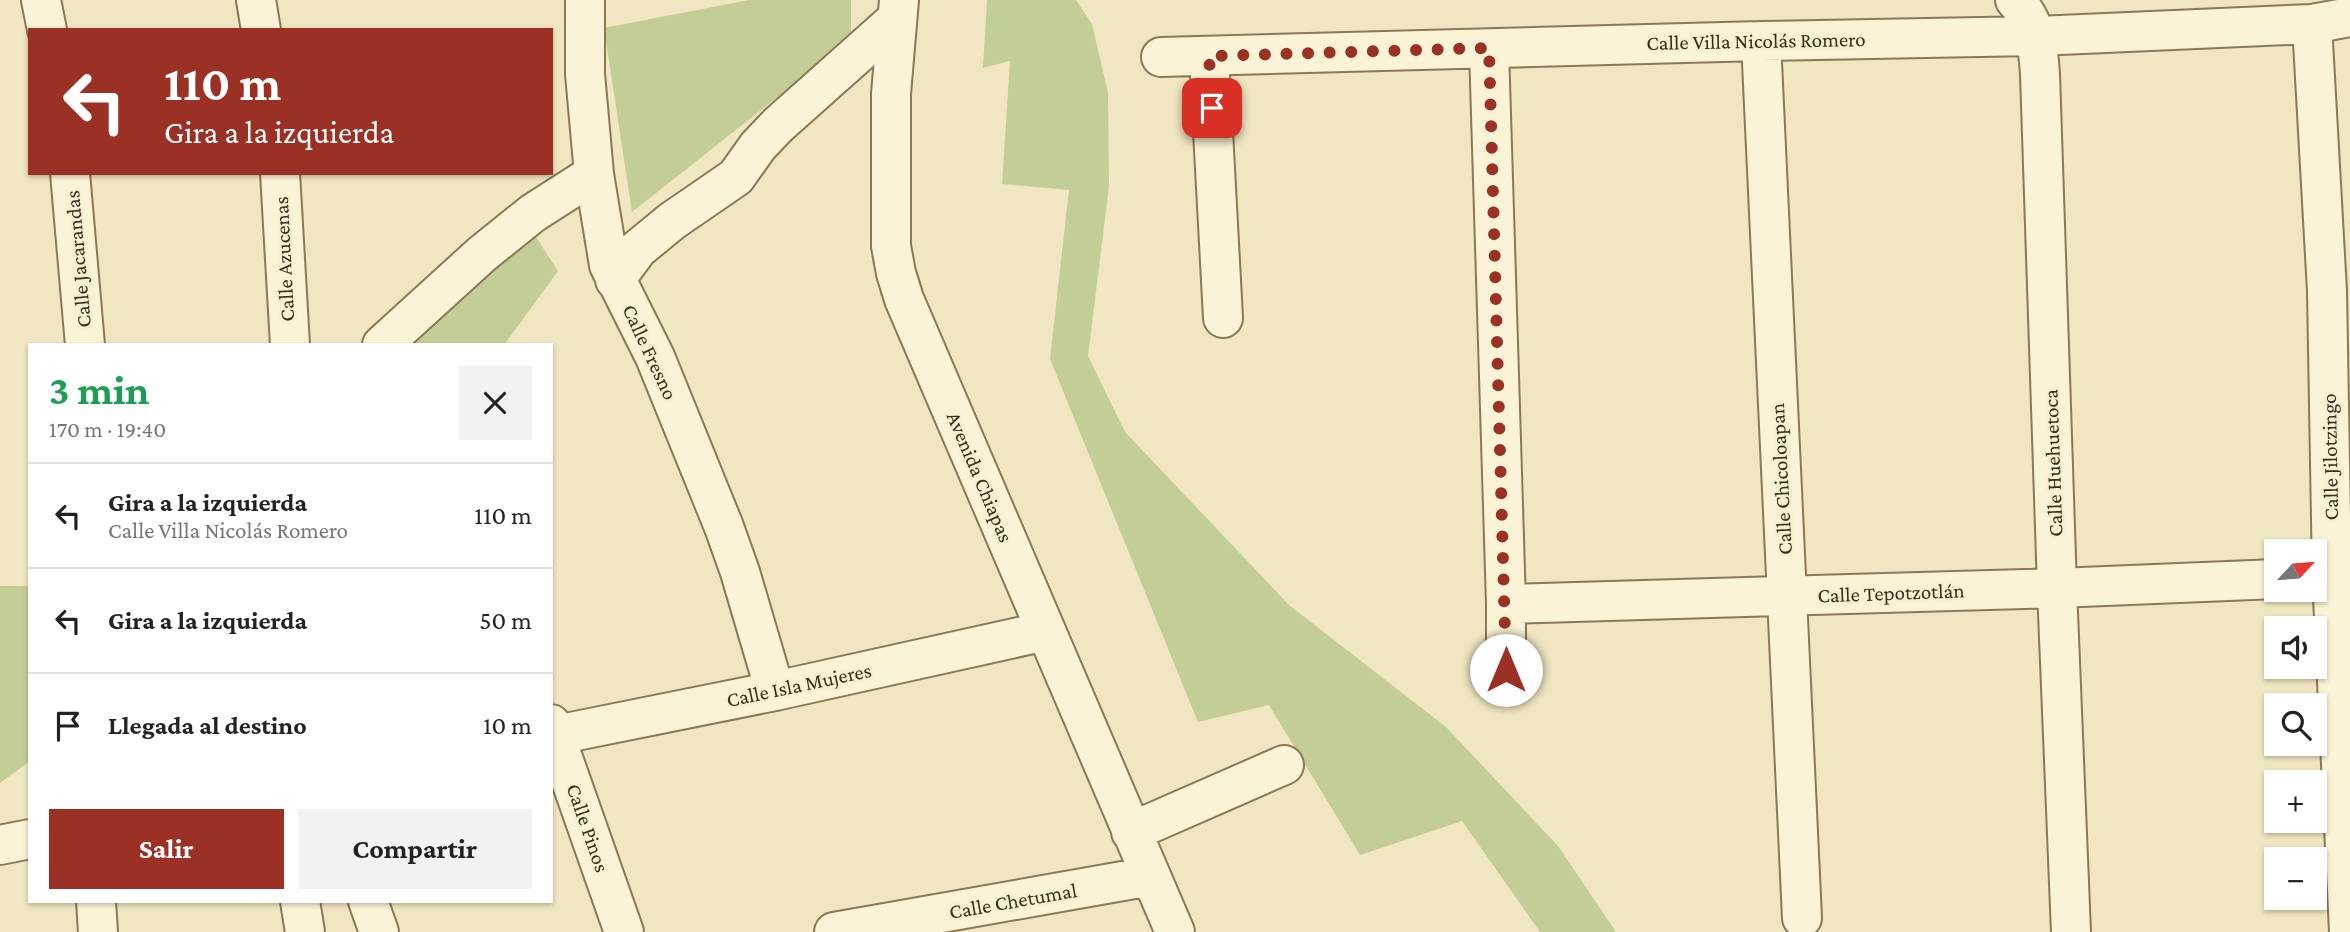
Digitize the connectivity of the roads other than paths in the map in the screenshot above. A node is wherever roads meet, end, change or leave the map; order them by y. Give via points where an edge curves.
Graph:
1 (41, 0) edge
2 (256, 0) edge
3 (585, 0) edge
4 (2015, 0) edge
5 (898, 10) edge
6 (2350, 17) edge
7 (2312, 24) junction
8 (47, 28) edge
9 (261, 28) edge
10 (2036, 36) junction
11 (1761, 40) junction
12 (1489, 48) junction
13 (1209, 56) junction
14 (1161, 58) dead end
15 (594, 174) junction
16 (70, 175) edge
17 (280, 175) edge
18 (615, 280) junction
19 (2339, 290) edge
20 (1223, 318) dead end
21 (85, 343) edge
22 (290, 343) edge
23 (384, 343) edge
24 (2332, 576) edge
25 (2264, 580) edge
26 (2057, 588) junction
27 (1787, 596) junction
28 (1506, 604) junction
29 (1046, 631) junction
30 (1506, 670) dead end
31 (775, 691) junction
32 (553, 732) edge
33 (1284, 765) dead end
34 (1131, 832) junction
35 (28, 839) edge
36 (0, 845) edge
37 (1151, 876) junction
38 (96, 903) edge
39 (300, 903) edge
40 (369, 903) edge
41 (1802, 918) dead end
42 (99, 932) edge
43 (305, 932) edge
44 (379, 932) edge
45 (624, 932) edge
46 (834, 932) edge
47 (1175, 932) edge
48 (2071, 932) edge
49 (2349, 932) edge

1 - 8 street
2 - 9 street
3 - 15 street, Calle Fresno via 585,74
4 - 10 street, Calle Huehuetoca via 2029,16
5 - 18 street via 778,125 736,177 638,249
5 - 29 street, Avenida Chiapas via 891,94 891,246 896,272
6 - 7 street, Calle Villa Nicolás Romero
7 - 10 street, Calle Villa Nicolás Romero
7 - 19 street, Calle Jilotzingo
10 - 11 street, Calle Villa Nicolás Romero
10 - 26 street, Calle Huehuetoca
11 - 12 street, Calle Villa Nicolás Romero
11 - 27 street, Calle Chicoloapan
12 - 13 street, Calle Villa Nicolás Romero
12 - 28 street
13 - 14 street, Calle Villa Nicolás Romero
13 - 20 street
15 - 18 street, Calle Fresno
15 - 23 street via 533,213 482,254
16 - 21 street, Calle Jacarandas
17 - 22 street, Calle Azucenas
18 - 31 street, Calle Fresno via 654,356 724,527
19 - 24 street, Calle Jilotzingo
24 - 49 street, Calle Jilotzingo
25 - 26 street, Calle Tepotzotlán
26 - 27 street, Calle Tepotzotlán
26 - 48 street, Calle Huehuetoca
27 - 28 street, Calle Tepotzotlán
27 - 41 street, Calle Chicoloapan
28 - 30 street
29 - 31 street, Calle Isla Mujeres
29 - 34 street, Avenida Chiapas
31 - 32 street, Calle Isla Mujeres
32 - 45 street, Calle Pinos
33 - 34 street
34 - 37 street, Avenida Chiapas
35 - 36 street
37 - 46 street, Calle Chetumal
37 - 47 street, Avenida Chiapas
38 - 42 street
39 - 43 street
40 - 44 street

